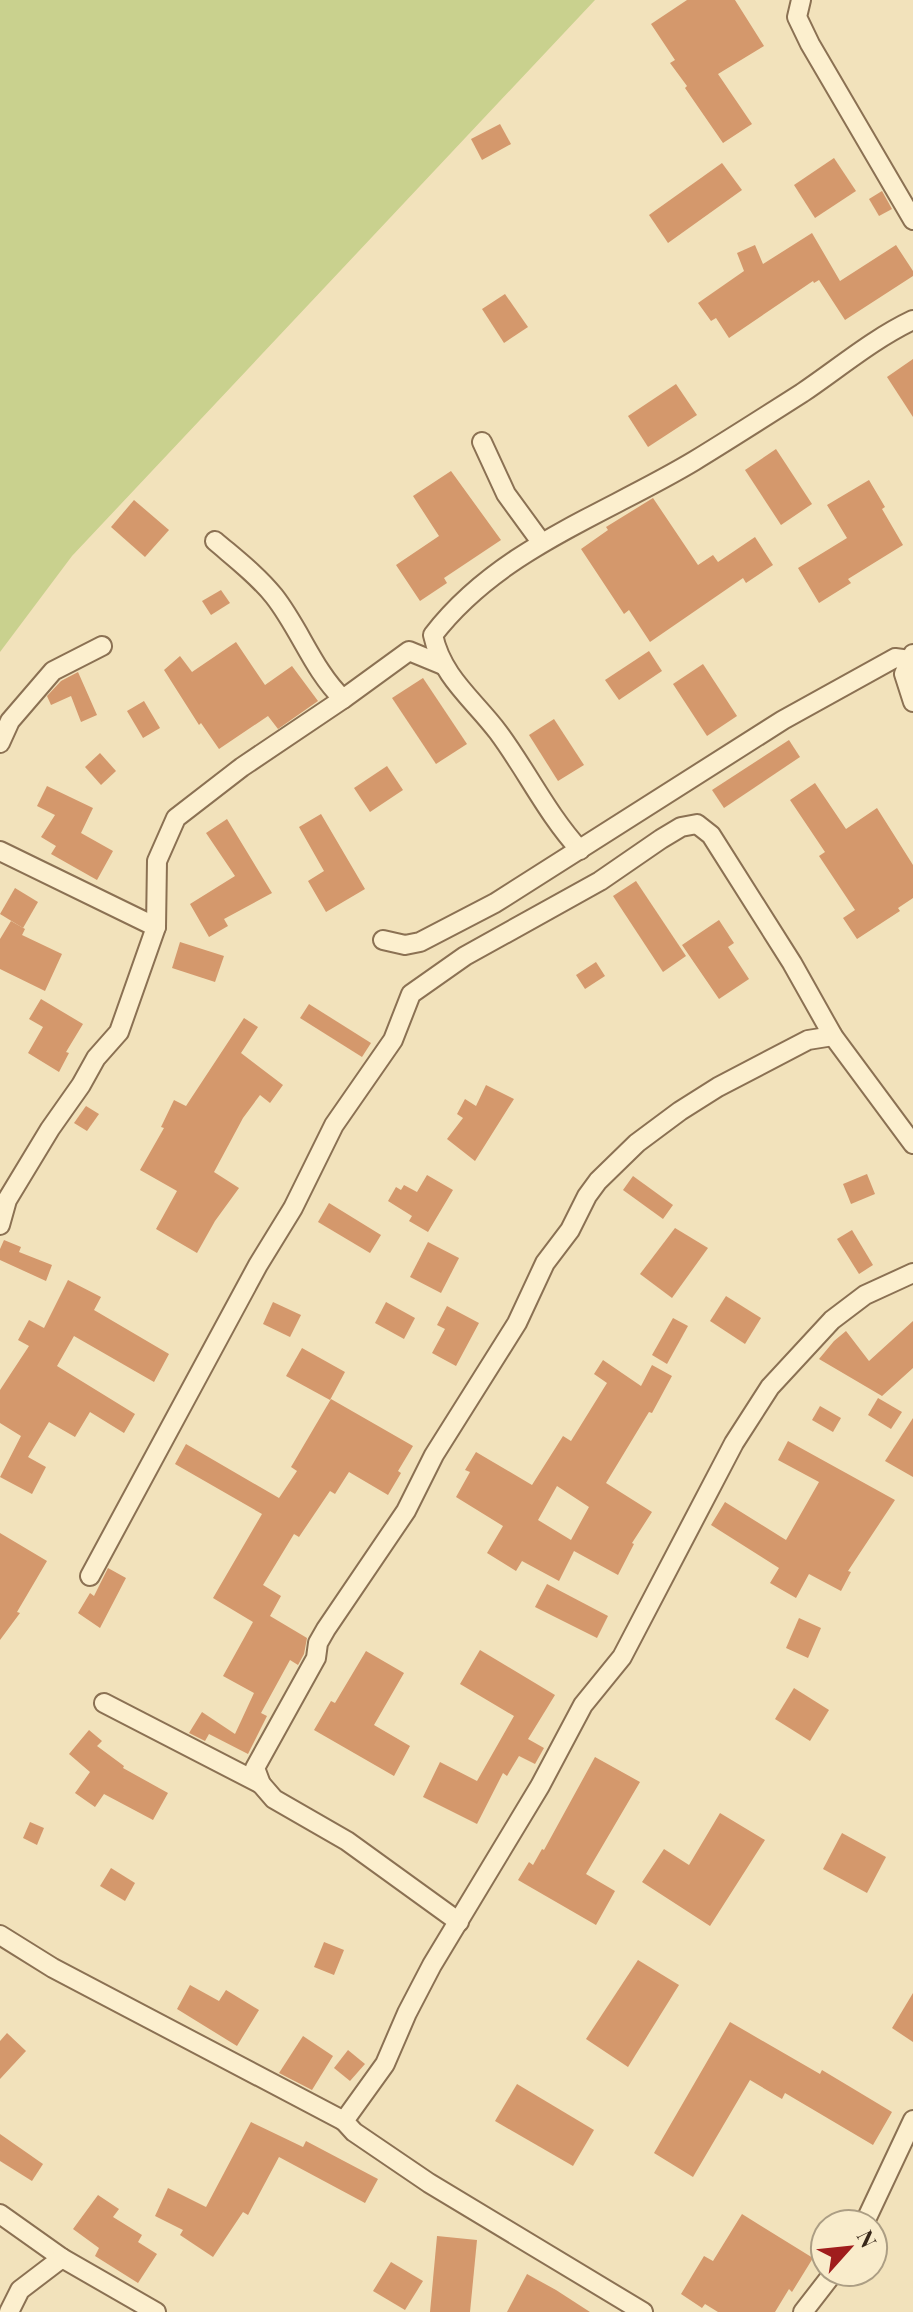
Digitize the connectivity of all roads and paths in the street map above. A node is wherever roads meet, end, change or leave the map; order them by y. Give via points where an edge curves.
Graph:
1 (801, 0) edge
2 (913, 220) edge
3 (913, 320) edge
4 (482, 442) dead end
5 (215, 541) dead end
6 (541, 542) junction
7 (433, 635) junction
8 (102, 646) dead end
9 (409, 651) junction
10 (911, 657) edge
11 (443, 665) junction
12 (343, 699) junction
13 (913, 702) edge
14 (0, 743) edge
15 (580, 850) junction
16 (0, 851) edge
17 (156, 927) junction
18 (383, 940) dead end
19 (833, 1036) junction
20 (913, 1144) edge
21 (0, 1225) edge
22 (913, 1273) edge
23 (90, 1576) dead end
24 (104, 1703) dead end
25 (261, 1784) junction
26 (459, 1922) junction
27 (0, 1935) edge
28 (913, 2120) edge
29 (344, 2121) junction
30 (872, 2208) edge
31 (0, 2214) edge
32 (62, 2258) junction
33 (822, 2288) edge
34 (9, 2312) edge
35 (156, 2312) edge
36 (643, 2312) edge
37 (803, 2312) edge

1 - 2 street via 797,17 810,44
3 - 6 street via 692,462
4 - 6 street via 506,494
5 - 12 street via 276,598 330,687
6 - 7 street via 460,604
7 - 9 street
7 - 11 street
8 - 14 street via 53,671 10,721
9 - 11 street
9 - 12 street
10 - 13 street via 904,674
10 - 15 street via 895,658 783,720
11 - 15 street
12 - 17 street via 176,818 157,861
15 - 18 street via 420,942
16 - 17 street
17 - 21 street via 119,1032 50,1129 7,1200
19 - 20 street
19 - 23 street via 711,835 697,824 681,827 411,994 393,1040 334,1125
19 - 25 street via 808,1040 718,1087 637,1143 598,1181 545,1263 506,1342 434,1455 406,1511 318,1643 316,1658 255,1768
22 - 26 street via 865,1295 832,1320 770,1387 734,1443 622,1657 583,1705
24 - 25 street
25 - 26 street via 274,1799 347,1841
26 - 29 street via 407,2013 385,2064
27 - 29 street
28 - 30 street
29 - 36 street via 417,2175
31 - 32 street
32 - 34 street via 20,2290
32 - 35 street
33 - 37 street

